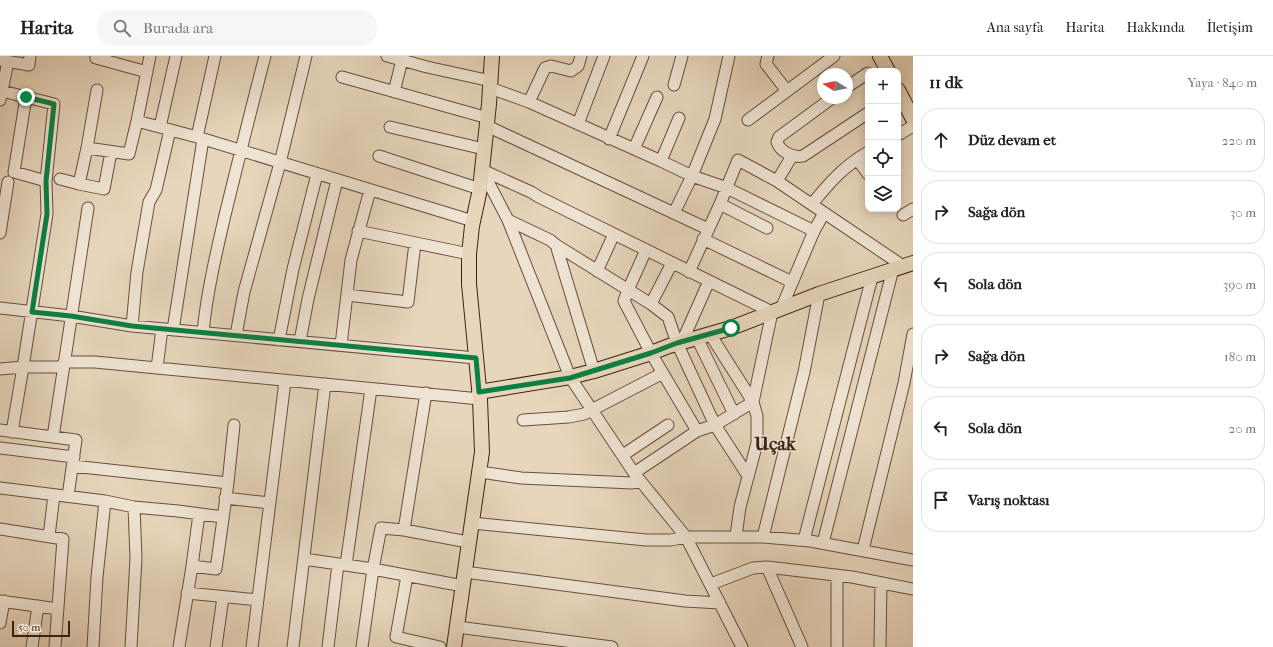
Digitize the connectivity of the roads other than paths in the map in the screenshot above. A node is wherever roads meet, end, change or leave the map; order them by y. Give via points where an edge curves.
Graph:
1 (30, 56) edge
2 (96, 56) edge
3 (150, 56) edge
4 (176, 56) edge
5 (215, 56) edge
6 (265, 56) edge
7 (306, 56) edge
8 (387, 56) edge
9 (492, 56) edge
10 (581, 56) edge
11 (604, 56) edge
12 (643, 56) edge
13 (682, 56) edge
14 (728, 56) edge
15 (768, 56) edge
16 (834, 56) edge
17 (402, 60) junction
18 (4, 61) edge
19 (147, 72) junction
20 (865, 75) edge
21 (342, 77) dead end
22 (853, 83) edge
23 (490, 85) junction
24 (674, 85) dead end
25 (97, 90) dead end
26 (787, 91) junction
27 (394, 92) junction
28 (1, 96) edge
29 (26, 97) junction
30 (657, 97) dead end
31 (901, 97) edge
32 (529, 102) junction
33 (824, 104) edge
34 (865, 115) edge
35 (679, 118) dead end
36 (913, 119) edge
37 (748, 120) dead end
38 (137, 122) junction
39 (487, 122) junction
40 (578, 124) junction
41 (390, 126) dead end
42 (913, 126) edge
43 (165, 129) junction
44 (901, 133) edge
45 (200, 138) junction
46 (610, 139) junction
47 (87, 148) junction
48 (484, 149) junction
49 (634, 149) junction
50 (240, 151) junction
51 (111, 152) junction
52 (865, 154) edge
53 (379, 156) dead end
54 (792, 156) junction
55 (857, 159) junction
56 (661, 161) junction
57 (280, 163) junction
58 (482, 170) junction
59 (865, 170) edge
60 (317, 174) junction
61 (692, 176) junction
62 (60, 179) dead end
63 (337, 180) junction
64 (46, 181) junction
65 (778, 181) junction
66 (8, 182) dead end
67 (79, 184) junction
68 (727, 188) junction
69 (480, 189) junction
70 (370, 190) junction
71 (720, 204) junction
72 (812, 204) junction
73 (88, 208) dead end
74 (913, 209) edge
75 (674, 213) junction
76 (824, 213) junction
77 (903, 216) dead end
78 (508, 220) junction
79 (473, 221) junction
80 (766, 228) dead end
81 (358, 231) junction
82 (814, 231) junction
83 (0, 232) edge
84 (614, 234) junction
85 (705, 234) junction
86 (415, 243) junction
87 (556, 245) junction
88 (646, 250) junction
89 (469, 254) junction
90 (672, 263) junction
91 (903, 266) edge
92 (597, 271) junction
93 (689, 272) junction
94 (872, 277) junction
95 (709, 281) junction
96 (792, 282) junction
97 (628, 290) junction
98 (819, 294) junction
99 (347, 295) junction
100 (651, 304) junction
101 (0, 308) edge
102 (777, 311) junction
103 (32, 312) junction
104 (71, 316) junction
105 (132, 326) junction
106 (162, 329) junction
107 (174, 330) junction
108 (202, 332) junction
109 (913, 334) edge
110 (236, 335) junction
111 (703, 336) junction
112 (279, 340) junction
113 (300, 341) junction
114 (679, 342) junction
115 (342, 345) junction
116 (651, 353) junction
117 (476, 358) junction
118 (64, 365) junction
119 (24, 367) junction
120 (157, 368) junction
121 (0, 369) edge
122 (594, 371) junction
123 (663, 373) junction
124 (570, 378) junction
125 (285, 381) junction
126 (325, 384) junction
127 (371, 389) junction
128 (426, 393) junction
129 (480, 395) junction
130 (753, 402) junction
131 (593, 410) junction
132 (734, 414) junction
133 (523, 420) dead end
134 (234, 424) dead end
135 (668, 425) dead end
136 (715, 425) junction
137 (0, 430) edge
138 (697, 431) junction
139 (12, 432) junction
140 (53, 437) junction
141 (0, 448) edge
142 (622, 455) junction
143 (73, 462) junction
144 (480, 472) junction
145 (748, 476) junction
146 (637, 477) junction
147 (228, 483) junction
148 (0, 488) edge
149 (54, 495) junction
150 (68, 496) junction
151 (226, 498) junction
152 (105, 501) junction
153 (270, 503) junction
154 (134, 507) junction
155 (199, 514) junction
156 (223, 517) junction
157 (472, 523) junction
158 (0, 529) edge
159 (404, 530) junction
160 (49, 536) junction
161 (736, 536) junction
162 (686, 537) junction
163 (763, 537) junction
164 (804, 540) junction
165 (468, 542) junction
166 (823, 543) junction
167 (863, 550) junction
168 (304, 559) junction
169 (913, 560) edge
170 (342, 565) junction
171 (192, 566) junction
172 (767, 567) junction
173 (373, 569) junction
174 (465, 572) junction
175 (837, 575) junction
176 (407, 576) junction
177 (711, 584) junction
178 (881, 584) junction
179 (463, 586) junction
180 (913, 589) edge
181 (187, 593) junction
182 (223, 597) junction
183 (258, 600) junction
184 (2, 601) edge
185 (720, 603) junction
186 (38, 606) junction
187 (58, 609) junction
188 (0, 623) edge
189 (457, 627) junction
190 (548, 643) edge
191 (584, 645) edge
192 (32, 647) edge
193 (55, 647) edge
194 (93, 647) edge
195 (131, 647) edge
196 (179, 647) edge
197 (216, 647) edge
198 (252, 647) edge
199 (293, 647) edge
200 (328, 647) edge
201 (362, 647) edge
202 (440, 647) edge
203 (454, 647) edge
204 (612, 647) edge
205 (742, 647) edge
206 (802, 647) edge
207 (837, 647) edge
208 (880, 647) edge

1 - 18 street via 28,65
2 - 19 street
3 - 19 street
4 - 43 street
5 - 45 street
6 - 50 street
7 - 57 street
8 - 17 street
9 - 23 main road
10 - 32 street via 578,66 571,71 551,66 545,68
11 - 40 street
12 - 46 street
13 - 24 street
14 - 61 street via 715,119
15 - 26 street via 766,64
16 - 26 street
17 - 23 street
17 - 27 street
18 - 28 street
19 - 38 street
20 - 22 street
21 - 27 street
23 - 32 street
23 - 39 main road
25 - 47 street
26 - 37 street
27 - 39 street
28 - 29 street
29 - 64 street via 54,104
29 - 64 street via 14,172
30 - 49 street
31 - 36 main road
32 - 40 street
33 - 54 street via 778,138 779,148
34 - 54 street via 805,155
35 - 56 street
38 - 43 street
38 - 51 street via 129,154
39 - 48 main road
39 - 75 street
40 - 46 street
41 - 48 street
42 - 44 street
43 - 45 street
43 - 105 street via 156,190 149,202
45 - 50 street
45 - 107 street
46 - 49 street
47 - 51 street
47 - 67 street
48 - 58 main road
49 - 56 street
50 - 57 street
50 - 108 street
51 - 67 street via 104,189
52 - 55 street
53 - 69 street
54 - 65 street
55 - 59 street
55 - 72 street via 837,174
56 - 61 street
57 - 60 street
57 - 110 street via 244,292
58 - 69 main road
58 - 78 street
58 - 84 street
60 - 63 street
60 - 112 street via 293,269
61 - 68 street
61 - 75 street
62 - 67 street
63 - 70 street
63 - 113 street
64 - 103 street via 47,214
65 - 68 street via 738,160
65 - 72 street
66 - 83 street
68 - 71 street
68 - 82 street
69 - 79 main road
70 - 79 street
70 - 81 street
71 - 80 street
71 - 85 street
72 - 76 street
73 - 104 street
74 - 77 street
75 - 85 street
76 - 82 street
76 - 91 street
78 - 87 street
78 - 124 street
79 - 89 main road
81 - 86 street
81 - 99 street
82 - 96 street
84 - 88 street
84 - 92 street
85 - 93 street
85 - 96 street
86 - 89 street
86 - 99 street via 408,302
87 - 92 street
87 - 122 street
88 - 90 street
88 - 97 street
89 - 117 main road via 469,284
90 - 93 street
90 - 100 street
91 - 94 main road
91 - 166 street
92 - 97 street
93 - 95 street
94 - 98 main road
94 - 164 street
95 - 102 street
95 - 114 street
96 - 102 street
97 - 100 street
97 - 116 street via 624,301
98 - 102 main road
98 - 163 street via 804,372
99 - 115 street
100 - 114 street via 668,317
101 - 103 street
102 - 111 main road
102 - 130 street
103 - 104 street
103 - 119 street
104 - 105 street
104 - 118 street
105 - 106 street
106 - 107 street
106 - 120 street
107 - 108 street
108 - 110 street
109 - 167 street via 904,384
110 - 112 street
111 - 114 main road
111 - 130 street
111 - 132 street
112 - 113 street
113 - 115 street
114 - 116 main road
114 - 136 street
115 - 117 street
116 - 122 main road
116 - 123 street
117 - 129 main road
118 - 119 street
118 - 120 street via 95,362
118 - 140 street
119 - 121 street
119 - 139 street
120 - 125 street
122 - 124 main road
123 - 131 street
123 - 138 street
124 - 129 main road
124 - 131 street
125 - 126 street
125 - 153 street
126 - 127 street
126 - 168 street
127 - 128 street
127 - 170 street
128 - 129 street
128 - 159 street
129 - 144 main road
130 - 132 street
130 - 145 street via 757,416 757,443
131 - 133 street via 577,416
131 - 142 street
132 - 136 street
134 - 147 street
135 - 142 street
136 - 138 street
136 - 145 street
137 - 139 street
138 - 146 street
139 - 140 street
140 - 143 street via 76,440
141 - 143 street
142 - 146 street
143 - 147 street
143 - 150 street
144 - 146 street via 522,478 632,483
144 - 157 main road
145 - 161 street
146 - 162 street
147 - 151 street
148 - 149 street
149 - 150 street
149 - 160 street
150 - 152 street
151 - 153 street
151 - 156 street
152 - 154 street
152 - 194 street
153 - 183 street
154 - 155 street
154 - 195 street via 136,558
155 - 156 street
155 - 171 street
156 - 171 street via 216,569
157 - 162 street via 646,540
157 - 165 main road
158 - 160 street
159 - 165 street
159 - 173 street via 381,528
160 - 187 street via 63,539
161 - 162 street
161 - 163 street
162 - 177 street
163 - 164 street
164 - 166 street
165 - 174 main road
166 - 167 street
167 - 169 street
168 - 170 street
168 - 199 street
170 - 173 street
170 - 200 street
171 - 181 street
172 - 175 street
172 - 177 street via 752,568
172 - 206 street
173 - 176 street
173 - 201 street
174 - 179 main road
174 - 185 street
175 - 178 street
175 - 207 street
176 - 179 street
176 - 202 street via 396,637
177 - 185 street
178 - 180 street
178 - 208 street
179 - 189 main road
181 - 182 street
181 - 196 street
182 - 183 street
182 - 197 street
183 - 198 street
184 - 186 street
184 - 188 street
185 - 205 street
186 - 187 street
186 - 192 street
187 - 193 street
189 - 190 street
189 - 203 main road
190 - 191 street
191 - 204 street

